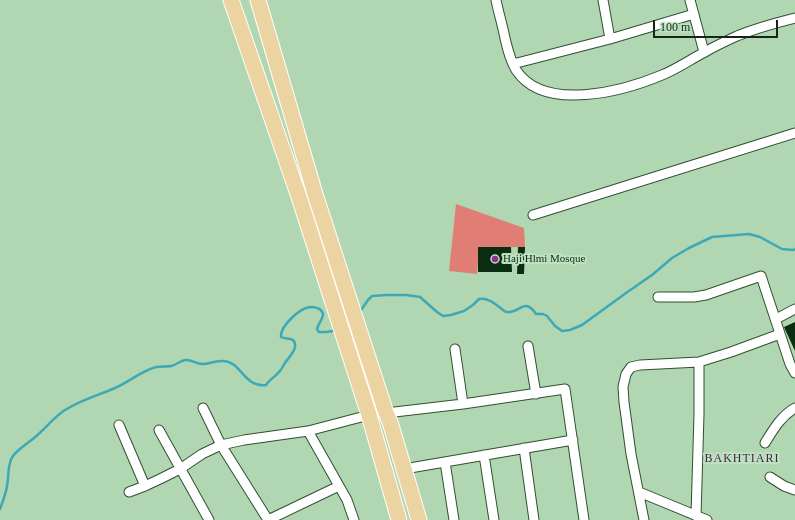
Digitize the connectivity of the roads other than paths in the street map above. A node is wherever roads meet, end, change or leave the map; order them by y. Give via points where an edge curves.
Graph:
1 (231, 0) edge
2 (258, 0) edge
3 (603, 0) edge
4 (690, 0) edge
5 (499, 1) edge
6 (694, 14) junction
7 (795, 18) edge
8 (610, 40) junction
9 (704, 52) junction
10 (514, 64) junction
11 (795, 133) edge
12 (314, 194) junction
13 (299, 197) junction
14 (532, 215) dead end
15 (658, 297) dead end
16 (795, 309) edge
17 (776, 319) junction
18 (780, 334) junction
19 (528, 346) dead end
20 (455, 350) dead end
21 (699, 362) junction
22 (793, 363) edge
23 (795, 373) edge
24 (536, 394) junction
25 (464, 404) junction
26 (203, 408) dead end
27 (795, 408) edge
28 (386, 413) junction
29 (369, 415) junction
30 (119, 425) dead end
31 (159, 430) dead end
32 (308, 431) junction
33 (573, 440) junction
34 (765, 443) dead end
35 (221, 445) junction
36 (524, 448) junction
37 (484, 455) junction
38 (445, 462) junction
39 (404, 468) junction
40 (180, 469) junction
41 (770, 477) dead end
42 (145, 486) junction
43 (338, 486) junction
44 (795, 490) edge
45 (129, 492) dead end
46 (639, 492) junction
47 (696, 516) junction
48 (209, 520) edge
49 (268, 520) edge
50 (354, 520) edge
51 (399, 520) edge
52 (419, 520) edge
53 (454, 520) edge
54 (494, 520) edge
55 (534, 520) edge
56 (584, 520) edge
57 (644, 520) edge
58 (707, 520) edge

1 - 13 main road
2 - 12 main road
3 - 8 street
4 - 6 street
5 - 10 street via 508,51
6 - 8 street
6 - 9 street
7 - 9 street via 772,23 737,36
8 - 10 street
9 - 10 street via 664,75 636,85 585,95 555,94 537,88 525,81
11 - 14 street
12 - 13 main road
12 - 28 main road
13 - 29 main road
15 - 17 street via 694,297 761,276
16 - 17 street
17 - 18 street
18 - 21 street
18 - 22 street
19 - 24 street
20 - 25 street
21 - 46 street via 640,365 631,367 626,374 623,387 624,402
21 - 47 street via 700,414
22 - 23 street
24 - 25 street
24 - 33 street via 566,389
25 - 28 street
26 - 35 street
27 - 34 street via 782,418
28 - 39 main road
29 - 32 street
29 - 51 main road
30 - 42 street
31 - 40 street
32 - 35 street
32 - 43 street
33 - 36 street
33 - 56 street
35 - 40 street
35 - 49 street
36 - 37 street
36 - 55 street
37 - 38 street
37 - 54 street
38 - 39 street
38 - 53 street
39 - 52 main road
40 - 42 street
40 - 48 street
41 - 44 street
42 - 45 street
43 - 49 street
43 - 50 street via 347,500
46 - 47 street
46 - 57 street
47 - 58 street

